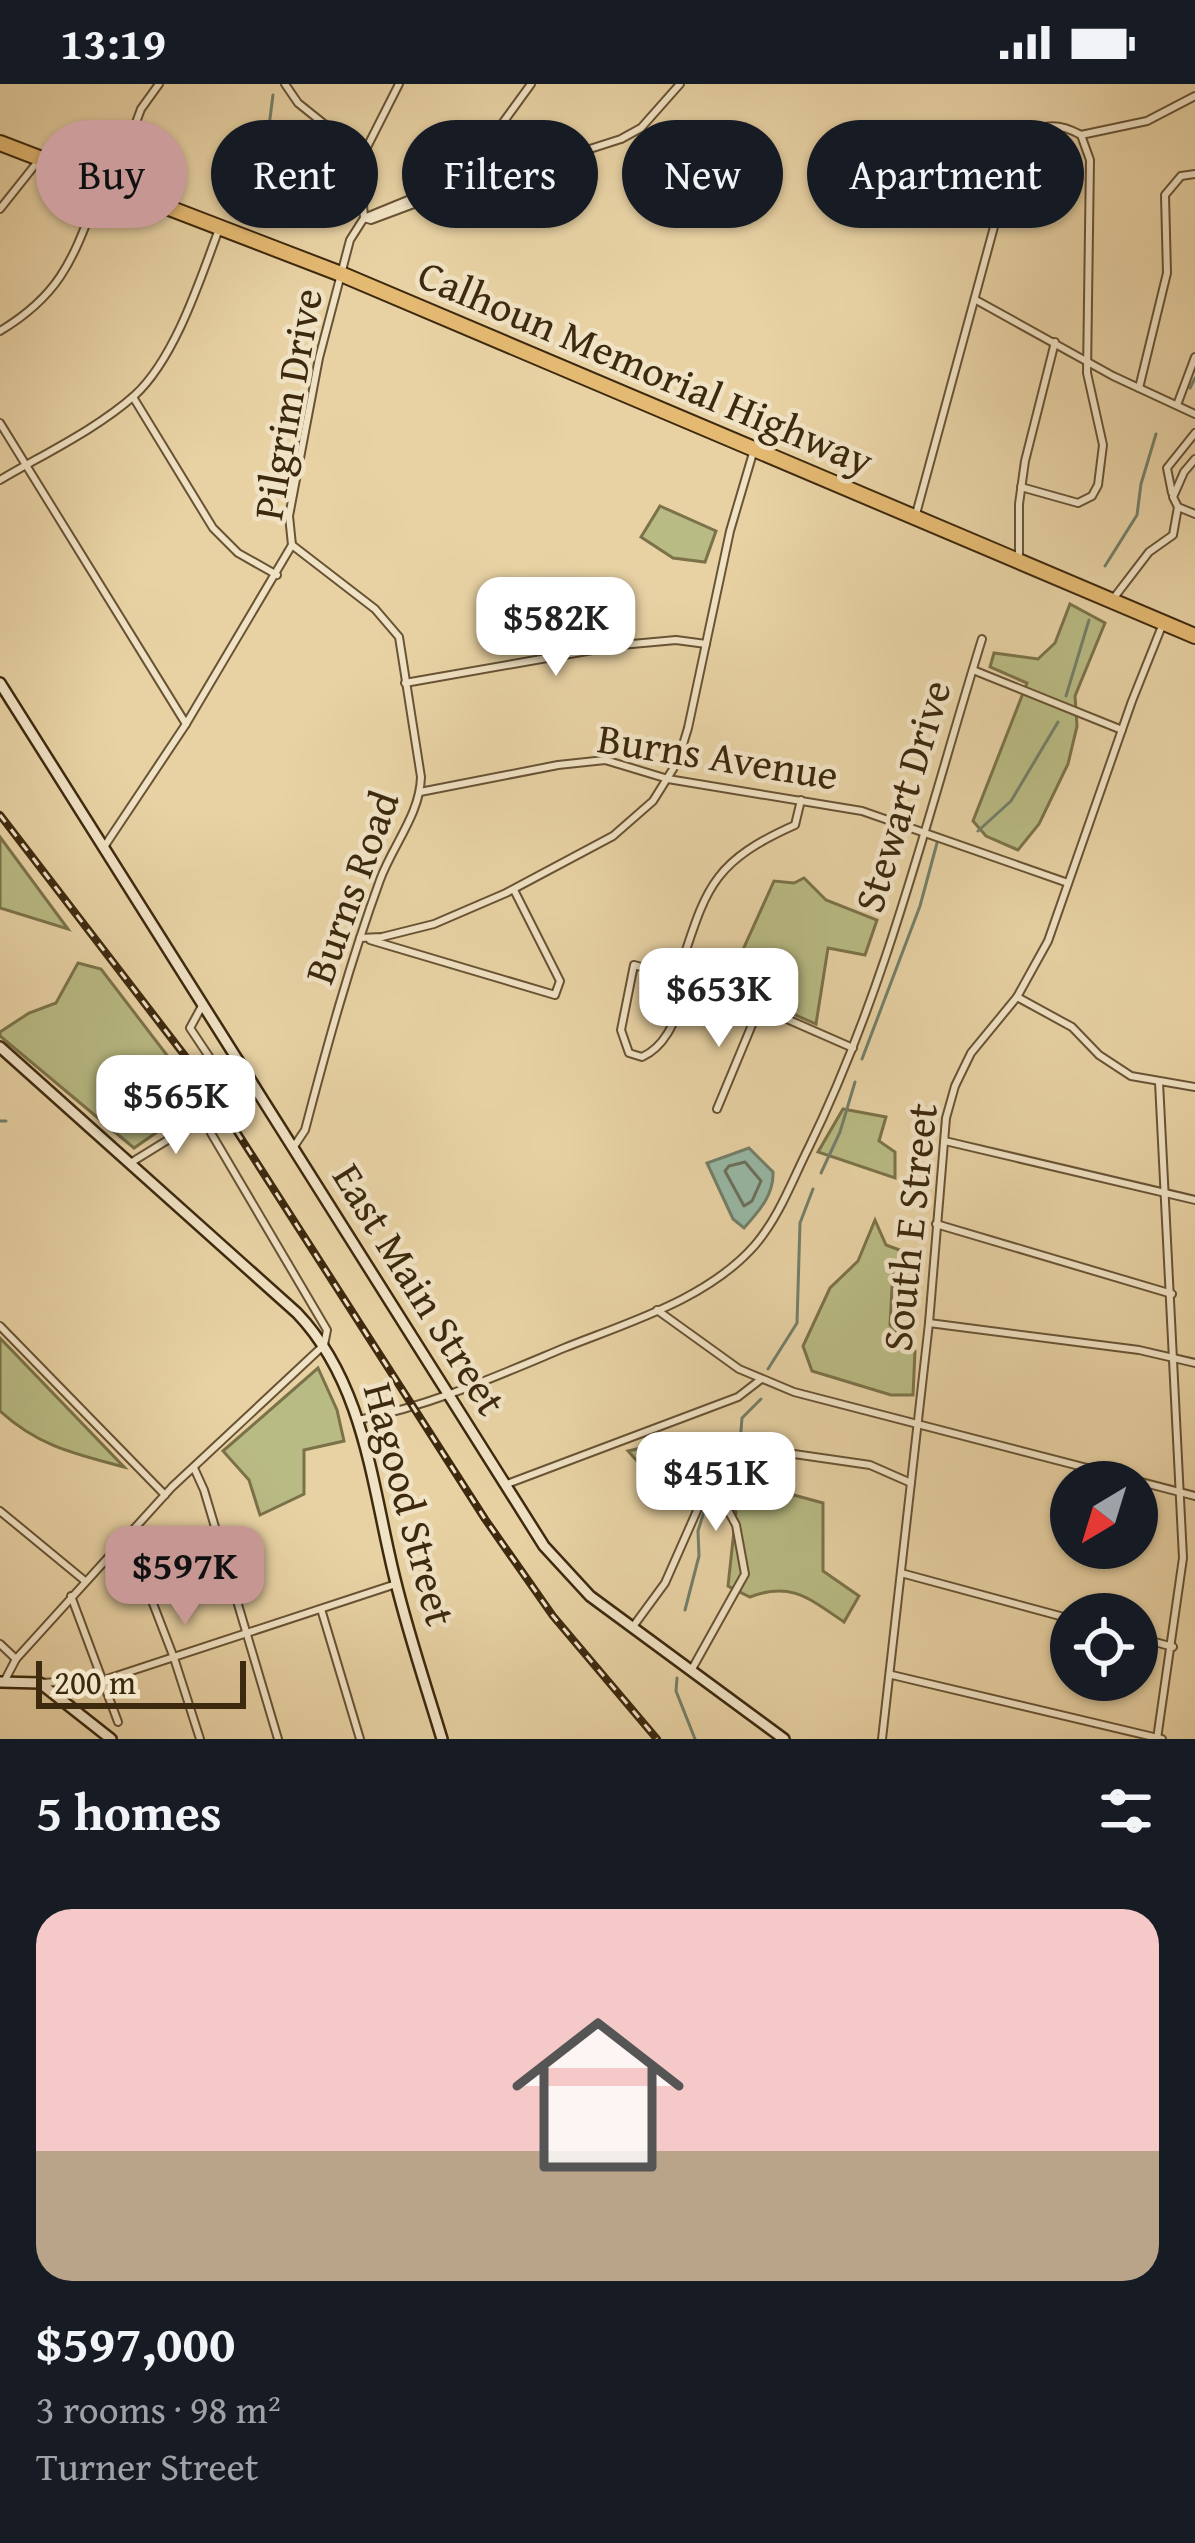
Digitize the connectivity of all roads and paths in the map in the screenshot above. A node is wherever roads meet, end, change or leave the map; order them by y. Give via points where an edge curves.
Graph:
1 (159, 84) edge
2 (399, 84) edge
3 (531, 84) edge
4 (680, 84) edge
5 (286, 86) edge
6 (1195, 96) edge
7 (136, 120) edge
8 (318, 120) edge
9 (505, 120) edge
10 (378, 125) edge
11 (1084, 134) edge
12 (1084, 140) edge
13 (0, 143) edge
14 (598, 147) edge
15 (36, 156) edge
16 (36, 164) edge
17 (1195, 174) edge
18 (0, 209) edge
19 (87, 228) edge
20 (219, 228) edge
21 (225, 228) edge
22 (358, 228) edge
23 (995, 228) edge
24 (341, 274) junction
25 (976, 300) junction
26 (0, 332) edge
27 (1055, 342) junction
28 (1195, 357) edge
29 (1088, 361) junction
30 (1139, 388) junction
31 (133, 397) junction
32 (1177, 405) junction
33 (1195, 414) edge
34 (0, 423) edge
35 (1195, 433) edge
36 (755, 449) junction
37 (1195, 459) edge
38 (26, 464) junction
39 (0, 480) edge
40 (1021, 487) junction
41 (1173, 496) junction
42 (1178, 507) junction
43 (1195, 514) edge
44 (915, 517) junction
45 (292, 545) junction
46 (1018, 561) junction
47 (277, 575) junction
48 (1112, 602) junction
49 (1164, 623) junction
50 (1195, 636) edge
51 (982, 639) dead end
52 (706, 644) junction
53 (973, 670) junction
54 (0, 683) edge
55 (405, 683) junction
56 (186, 724) junction
57 (1122, 730) junction
58 (668, 779) junction
59 (420, 792) junction
60 (801, 800) junction
61 (923, 830) junction
62 (104, 848) junction
63 (1069, 883) junction
64 (513, 889) junction
65 (360, 938) junction
66 (677, 977) junction
67 (690, 981) junction
68 (1017, 998) junction
69 (202, 1006) junction
70 (759, 1008) junction
71 (0, 1047) edge
72 (854, 1048) junction
73 (1160, 1082) junction
74 (1195, 1087) edge
75 (225, 1100) dead end
76 (214, 1108) dead end
77 (717, 1109) dead end
78 (205, 1117) junction
79 (945, 1141) junction
80 (292, 1148) junction
81 (129, 1164) junction
82 (1166, 1196) junction
83 (1195, 1200) edge
84 (936, 1223) junction
85 (1172, 1294) junction
86 (657, 1310) junction
87 (929, 1323) junction
88 (0, 1326) edge
89 (325, 1345) junction
90 (1174, 1357) junction
91 (1195, 1363) edge
92 (761, 1379) junction
93 (447, 1394) junction
94 (358, 1420) junction
95 (918, 1424) junction
96 (794, 1454) dead end
97 (194, 1468) junction
98 (911, 1483) junction
99 (504, 1486) junction
100 (1180, 1492) junction
101 (165, 1496) junction
102 (1195, 1496) edge
103 (0, 1511) edge
104 (127, 1536) junction
105 (900, 1573) junction
106 (85, 1581) junction
107 (396, 1584) junction
108 (71, 1596) junction
109 (321, 1609) junction
110 (1050, 1613) edge
111 (632, 1628) junction
112 (247, 1633) junction
113 (1158, 1643) edge
114 (0, 1645) edge
115 (1173, 1647) junction
116 (174, 1658) junction
117 (16, 1659) junction
118 (691, 1671) junction
119 (891, 1675) junction
120 (104, 1680) junction
121 (3, 1681) edge
122 (40, 1683) junction
123 (118, 1722) dead end
124 (111, 1739) edge
125 (200, 1739) edge
126 (278, 1739) edge
127 (360, 1739) edge
128 (442, 1739) edge
129 (784, 1739) edge
130 (882, 1739) edge
131 (1159, 1739) edge

1 - 7 street
2 - 10 street
3 - 9 street
4 - 14 street via 641,128
5 - 8 street
6 - 11 street via 1148,122
12 - 29 street via 1091,178
13 - 15 highway, Calhoun Memorial Highway
16 - 18 street
17 - 30 street via 1181,176 1165,195 1167,273
19 - 26 street via 52,292
20 - 31 street via 189,306
21 - 24 highway, Calhoun Memorial Highway
22 - 24 street, Pilgrim Drive
23 - 25 street
24 - 36 highway, Calhoun Memorial Highway
24 - 45 street, Pilgrim Drive via 289,516
25 - 27 street
25 - 44 street
27 - 29 street
27 - 40 street
28 - 32 street
29 - 30 street
29 - 40 street via 1102,430 1098,485 1078,503
30 - 32 street
31 - 38 street
31 - 47 street via 213,528
32 - 33 street
34 - 38 street
35 - 41 street via 1168,468
36 - 44 highway, Calhoun Memorial Highway
36 - 52 street
37 - 41 street
38 - 39 street
38 - 56 street
40 - 46 street
41 - 42 street
42 - 43 street
42 - 48 street via 1173,536 1149,553
44 - 46 highway, Calhoun Memorial Highway
45 - 47 street
45 - 55 street, Burns Road via 392,626
46 - 48 highway, Calhoun Memorial Highway
47 - 56 street
48 - 49 highway, Calhoun Memorial Highway
49 - 50 highway, Calhoun Memorial Highway
49 - 57 street, South E Street
51 - 53 street, Stewart Drive
52 - 55 street via 621,645
52 - 58 street
53 - 57 street
53 - 61 street, Stewart Drive
54 - 62 main road, East Main Street
55 - 59 street, Burns Road
56 - 62 street
57 - 63 street, South E Street
58 - 59 street, Burns Avenue via 595,760
58 - 60 street, Burns Avenue
58 - 64 street via 613,836
59 - 65 street, Burns Road
60 - 61 street, Burns Avenue
60 - 66 street via 794,825 754,843 718,873
61 - 63 street, Burns Avenue
61 - 72 street, Stewart Drive
62 - 69 main road, East Main Street
63 - 68 street, South E Street
64 - 65 street via 434,924
64 - 65 street via 560,981 555,995
65 - 80 street, Burns Road via 305,1130
66 - 67 street
66 - 67 street via 634,964 621,1030 629,1053 655,1051
67 - 70 street
68 - 73 street via 1072,1027 1115,1066
68 - 79 street, South E Street via 962,1070
69 - 75 street via 190,1028 230,1088
69 - 80 main road, East Main Street
70 - 72 street
70 - 77 street
71 - 81 main road
72 - 86 street, Stewart Drive via 770,1226 707,1285
73 - 74 street
73 - 82 street
76 - 78 street
78 - 81 street
78 - 89 street, Hagood Street via 327,1330
79 - 82 street
79 - 84 street, South E Street
80 - 93 main road, East Main Street
81 - 89 main road
82 - 83 street
82 - 85 street
84 - 85 street
84 - 87 street, South E Street
85 - 90 street
86 - 92 street
86 - 93 street, Stewart Drive
87 - 90 street
87 - 95 street, South E Street
88 - 101 street
89 - 94 main road, Hagood Street
89 - 97 street
90 - 91 street
90 - 100 street
92 - 95 street
92 - 99 street via 738,1397
93 - 94 street, Stewart Drive
93 - 99 main road, East Main Street
94 - 107 main road, Hagood Street
95 - 98 street, South E Street
95 - 100 street
96 - 98 street via 870,1465
97 - 101 street
97 - 112 street
98 - 105 street, South E Street
99 - 111 main road, East Main Street via 563,1569
100 - 102 street
100 - 115 street
101 - 104 street
103 - 106 street
104 - 106 street
104 - 116 street
105 - 110 street
105 - 119 street, South E Street
106 - 108 street
107 - 109 street
107 - 128 main road, Hagood Street
108 - 117 street
108 - 120 street
109 - 112 street
109 - 127 street
111 - 118 main road, East Main Street
111 - 118 street via 665,1582 703,1497 724,1503 746,1574
112 - 116 street
112 - 126 street
113 - 115 street
114 - 117 street
115 - 131 street
116 - 120 street
116 - 125 street
117 - 121 street
118 - 129 main road, East Main Street
119 - 130 street, South E Street
119 - 131 street
120 - 122 street
120 - 123 street
121 - 122 main road
122 - 124 main road

